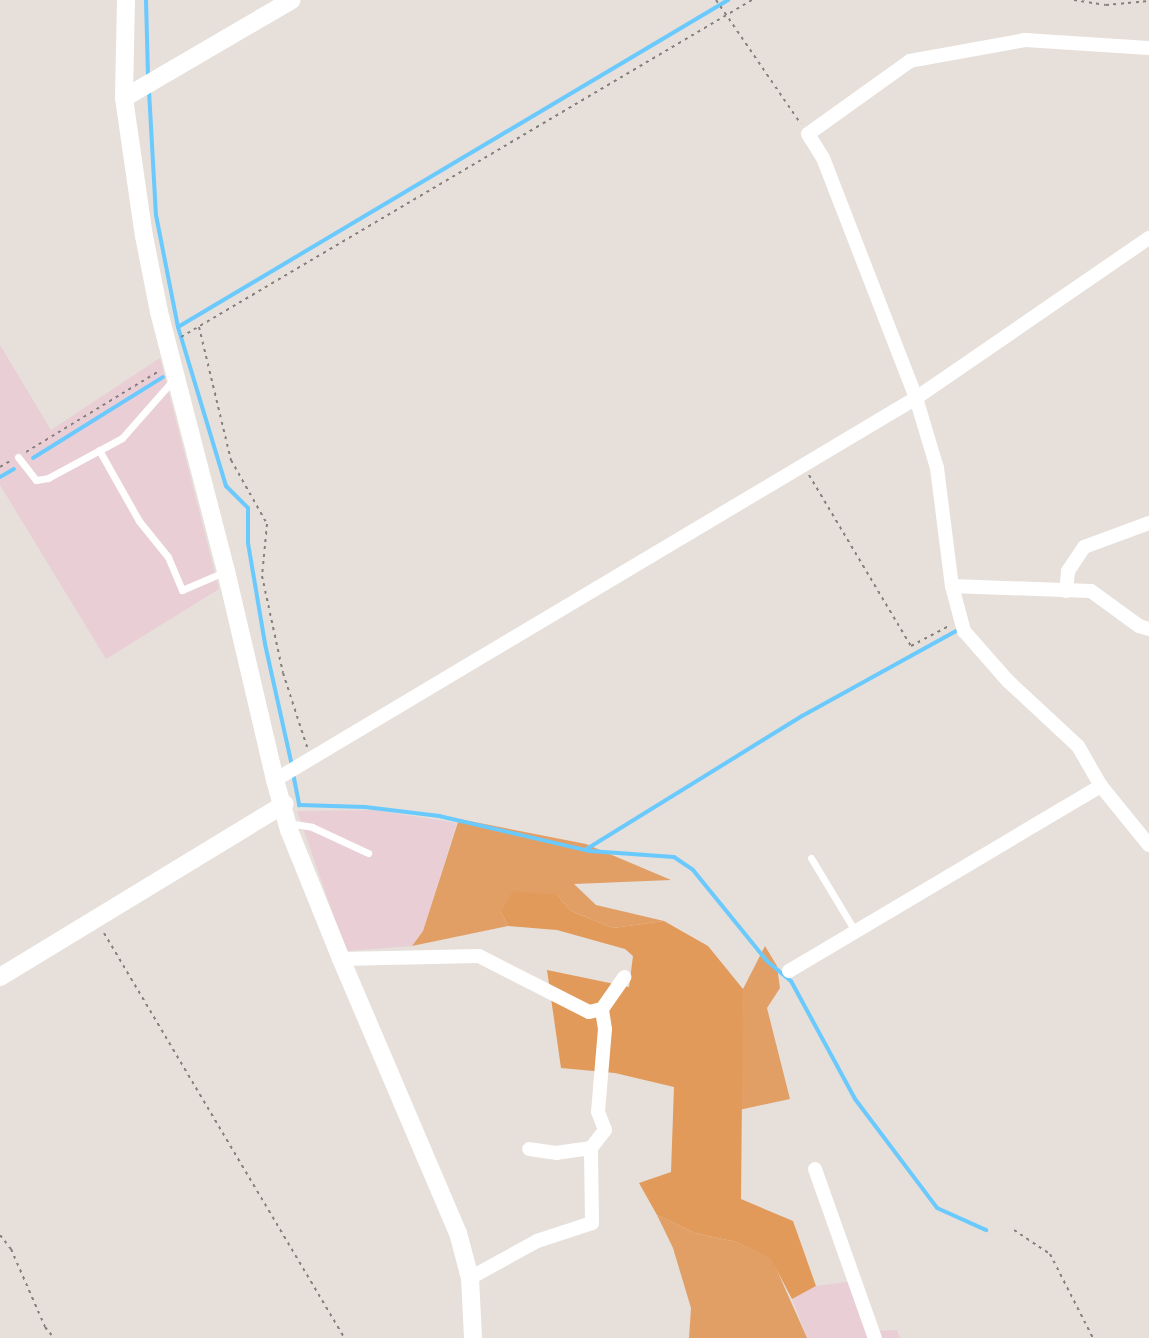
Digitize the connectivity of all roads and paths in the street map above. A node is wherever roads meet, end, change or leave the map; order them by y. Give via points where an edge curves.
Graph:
1 (126, 0) edge
2 (292, 0) edge
3 (716, 0) edge
4 (752, 0) edge
5 (1074, 0) edge
6 (1149, 1) edge
7 (726, 16) junction
8 (1149, 48) edge
9 (130, 95) junction
10 (808, 134) junction
11 (1149, 238) edge
12 (199, 327) junction
13 (181, 338) dead end
14 (174, 370) junction
15 (916, 398) junction
16 (99, 450) junction
17 (18, 457) junction
18 (803, 465) junction
19 (0, 467) edge
20 (1149, 523) edge
21 (226, 571) junction
22 (952, 586) junction
23 (1066, 591) junction
24 (949, 626) dead end
25 (1149, 629) edge
26 (310, 759) junction
27 (287, 773) junction
28 (1101, 786) junction
29 (284, 804) junction
30 (288, 824) junction
31 (1149, 845) edge
32 (368, 853) dead end
33 (811, 858) dead end
34 (96, 920) junction
35 (855, 931) junction
36 (341, 959) junction
37 (789, 971) dead end
38 (0, 977) edge
39 (624, 977) dead end
40 (602, 1009) junction
41 (591, 1148) junction
42 (529, 1149) dead end
43 (815, 1169) dead end
44 (1014, 1230) dead end
45 (0, 1235) edge
46 (470, 1278) junction
47 (54, 1338) edge
48 (344, 1338) edge
49 (473, 1338) edge
50 (875, 1338) edge
51 (1092, 1338) edge

1 - 9 street
2 - 9 street
3 - 7 path
4 - 7 path
5 - 6 path via 1106,5
7 - 10 path
7 - 12 path
8 - 10 street via 1025,40 910,61
9 - 14 street via 144,236
10 - 15 street via 823,158
11 - 15 street
12 - 13 path
12 - 26 path via 231,460 267,524 262,576 283,673
14 - 16 lane via 122,438
14 - 17 path
14 - 21 street
15 - 18 street
15 - 22 street via 937,468
16 - 17 lane via 48,478 36,480
16 - 21 lane via 139,520 168,557 182,590
17 - 19 path
18 - 24 path via 911,646
18 - 26 street
20 - 23 street via 1084,547 1068,571
21 - 27 street
22 - 23 street
22 - 28 street via 964,631 1008,681 1078,746
23 - 25 street via 1091,591
26 - 27 street
27 - 29 street
28 - 31 street
28 - 35 street
29 - 30 street
29 - 34 street
30 - 32 lane via 312,827
30 - 36 street
33 - 35 lane
34 - 38 street
34 - 48 path
35 - 37 street
36 - 40 street via 479,956 589,1012
36 - 46 street via 458,1233
39 - 40 street
40 - 41 street via 605,1029 598,1112 605,1130
41 - 42 street via 557,1153
41 - 46 street via 592,1223 537,1241
43 - 50 street
44 - 51 path via 1050,1254
45 - 47 path via 11,1249 45,1328
46 - 49 street

